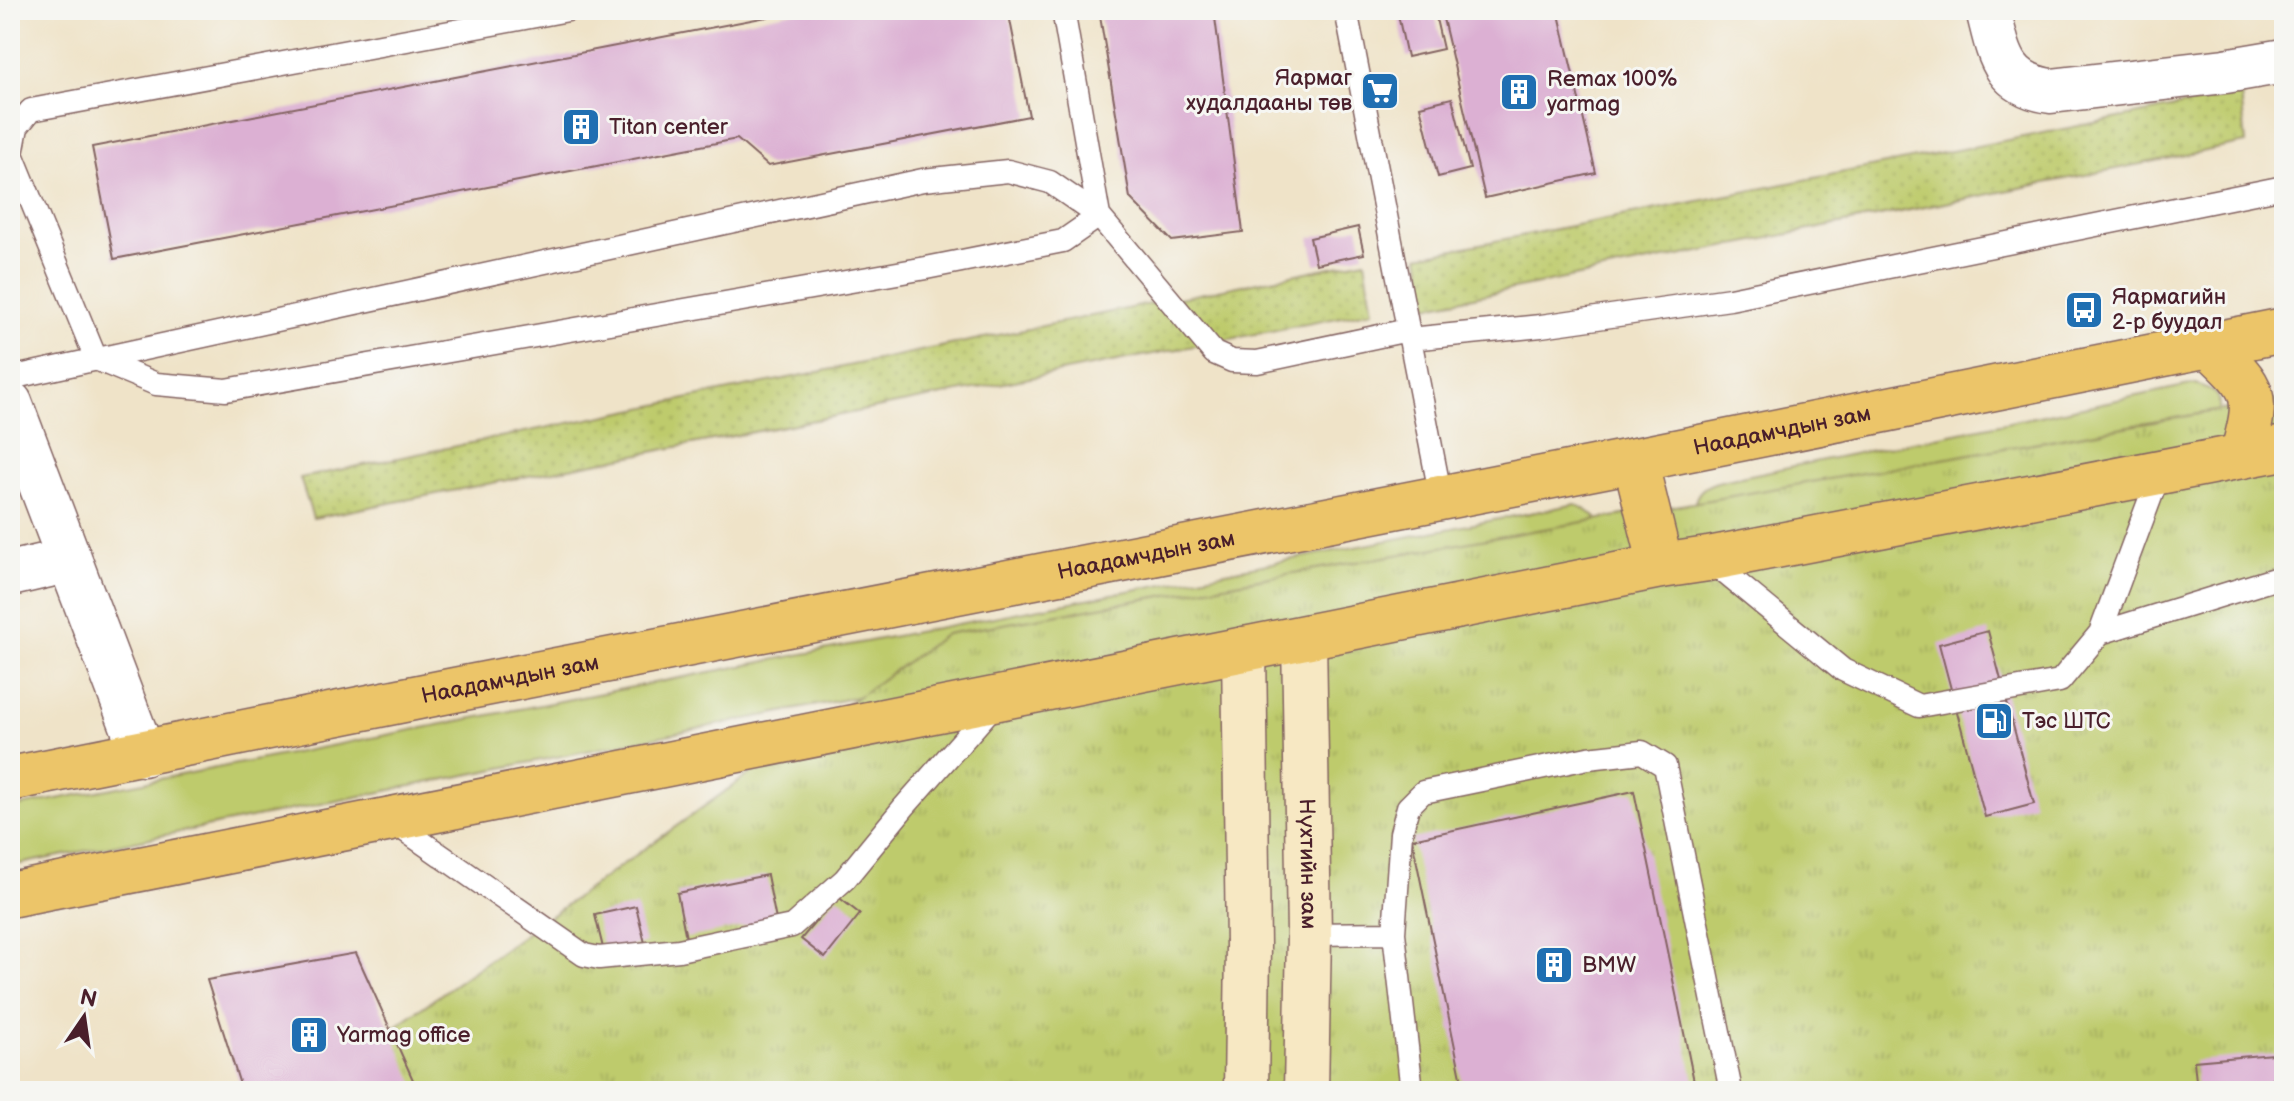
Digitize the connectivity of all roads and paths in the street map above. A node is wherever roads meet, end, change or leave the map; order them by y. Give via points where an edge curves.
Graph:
1 (568, 10) edge
2 (1063, 10) edge
3 (1346, 10) edge
4 (1988, 10) edge
5 (2284, 61) edge
6 (2284, 187) edge
7 (1099, 216) junction
8 (2284, 330) edge
9 (1409, 334) junction
10 (2209, 345) junction
11 (96, 359) junction
12 (10, 378) edge
13 (10, 403) edge
14 (2284, 448) edge
15 (2242, 456) junction
16 (1635, 460) junction
17 (2160, 472) junction
18 (1441, 498) junction
19 (1708, 559) junction
20 (70, 560) junction
21 (1661, 566) junction
22 (10, 574) edge
23 (2284, 576) edge
24 (2100, 633) junction
25 (1304, 638) junction
26 (1244, 649) junction
27 (1000, 698) junction
28 (143, 754) junction
29 (10, 779) edge
30 (389, 820) junction
31 (10, 895) edge
32 (1394, 933) junction
33 (1309, 934) junction
34 (1246, 1091) edge
35 (1306, 1091) edge
36 (1412, 1091) edge
37 (1731, 1091) edge

1 - 11 lane via 31,110 17,127 12,154
2 - 7 lane
3 - 9 lane
4 - 5 street via 2001,59 2010,72 2022,82 2051,91
6 - 9 lane via 1730,299 1541,326
7 - 9 lane via 1214,353 1232,361 1257,362
7 - 11 lane via 1063,241 226,390 156,384
7 - 11 lane via 1050,182 1008,171 923,180
8 - 10 highway, Наадамчдын зам
9 - 18 lane
10 - 15 highway via 2249,388 2253,414
10 - 16 highway, Наадамчдын зам
11 - 12 lane
13 - 20 street
14 - 15 highway
15 - 17 highway
16 - 18 highway, Наадамчдын зам
16 - 21 highway
17 - 19 highway
17 - 24 lane
18 - 28 highway, Наадамчдын зам
19 - 21 highway
19 - 24 lane via 1843,670 1919,706 2060,681
20 - 22 street
20 - 28 street
21 - 25 highway
23 - 24 lane
25 - 26 highway
25 - 33 main road, Нүхтийн зам
26 - 27 highway
26 - 34 main road
27 - 30 highway
27 - 30 lane via 845,879 792,926 679,950 584,955
28 - 29 highway, Наадамчдын зам
30 - 31 highway
32 - 33 lane
32 - 36 lane
32 - 37 lane via 1401,833 1408,807 1423,792 1642,752 1665,766
33 - 35 main road, Нүхтийн зам

